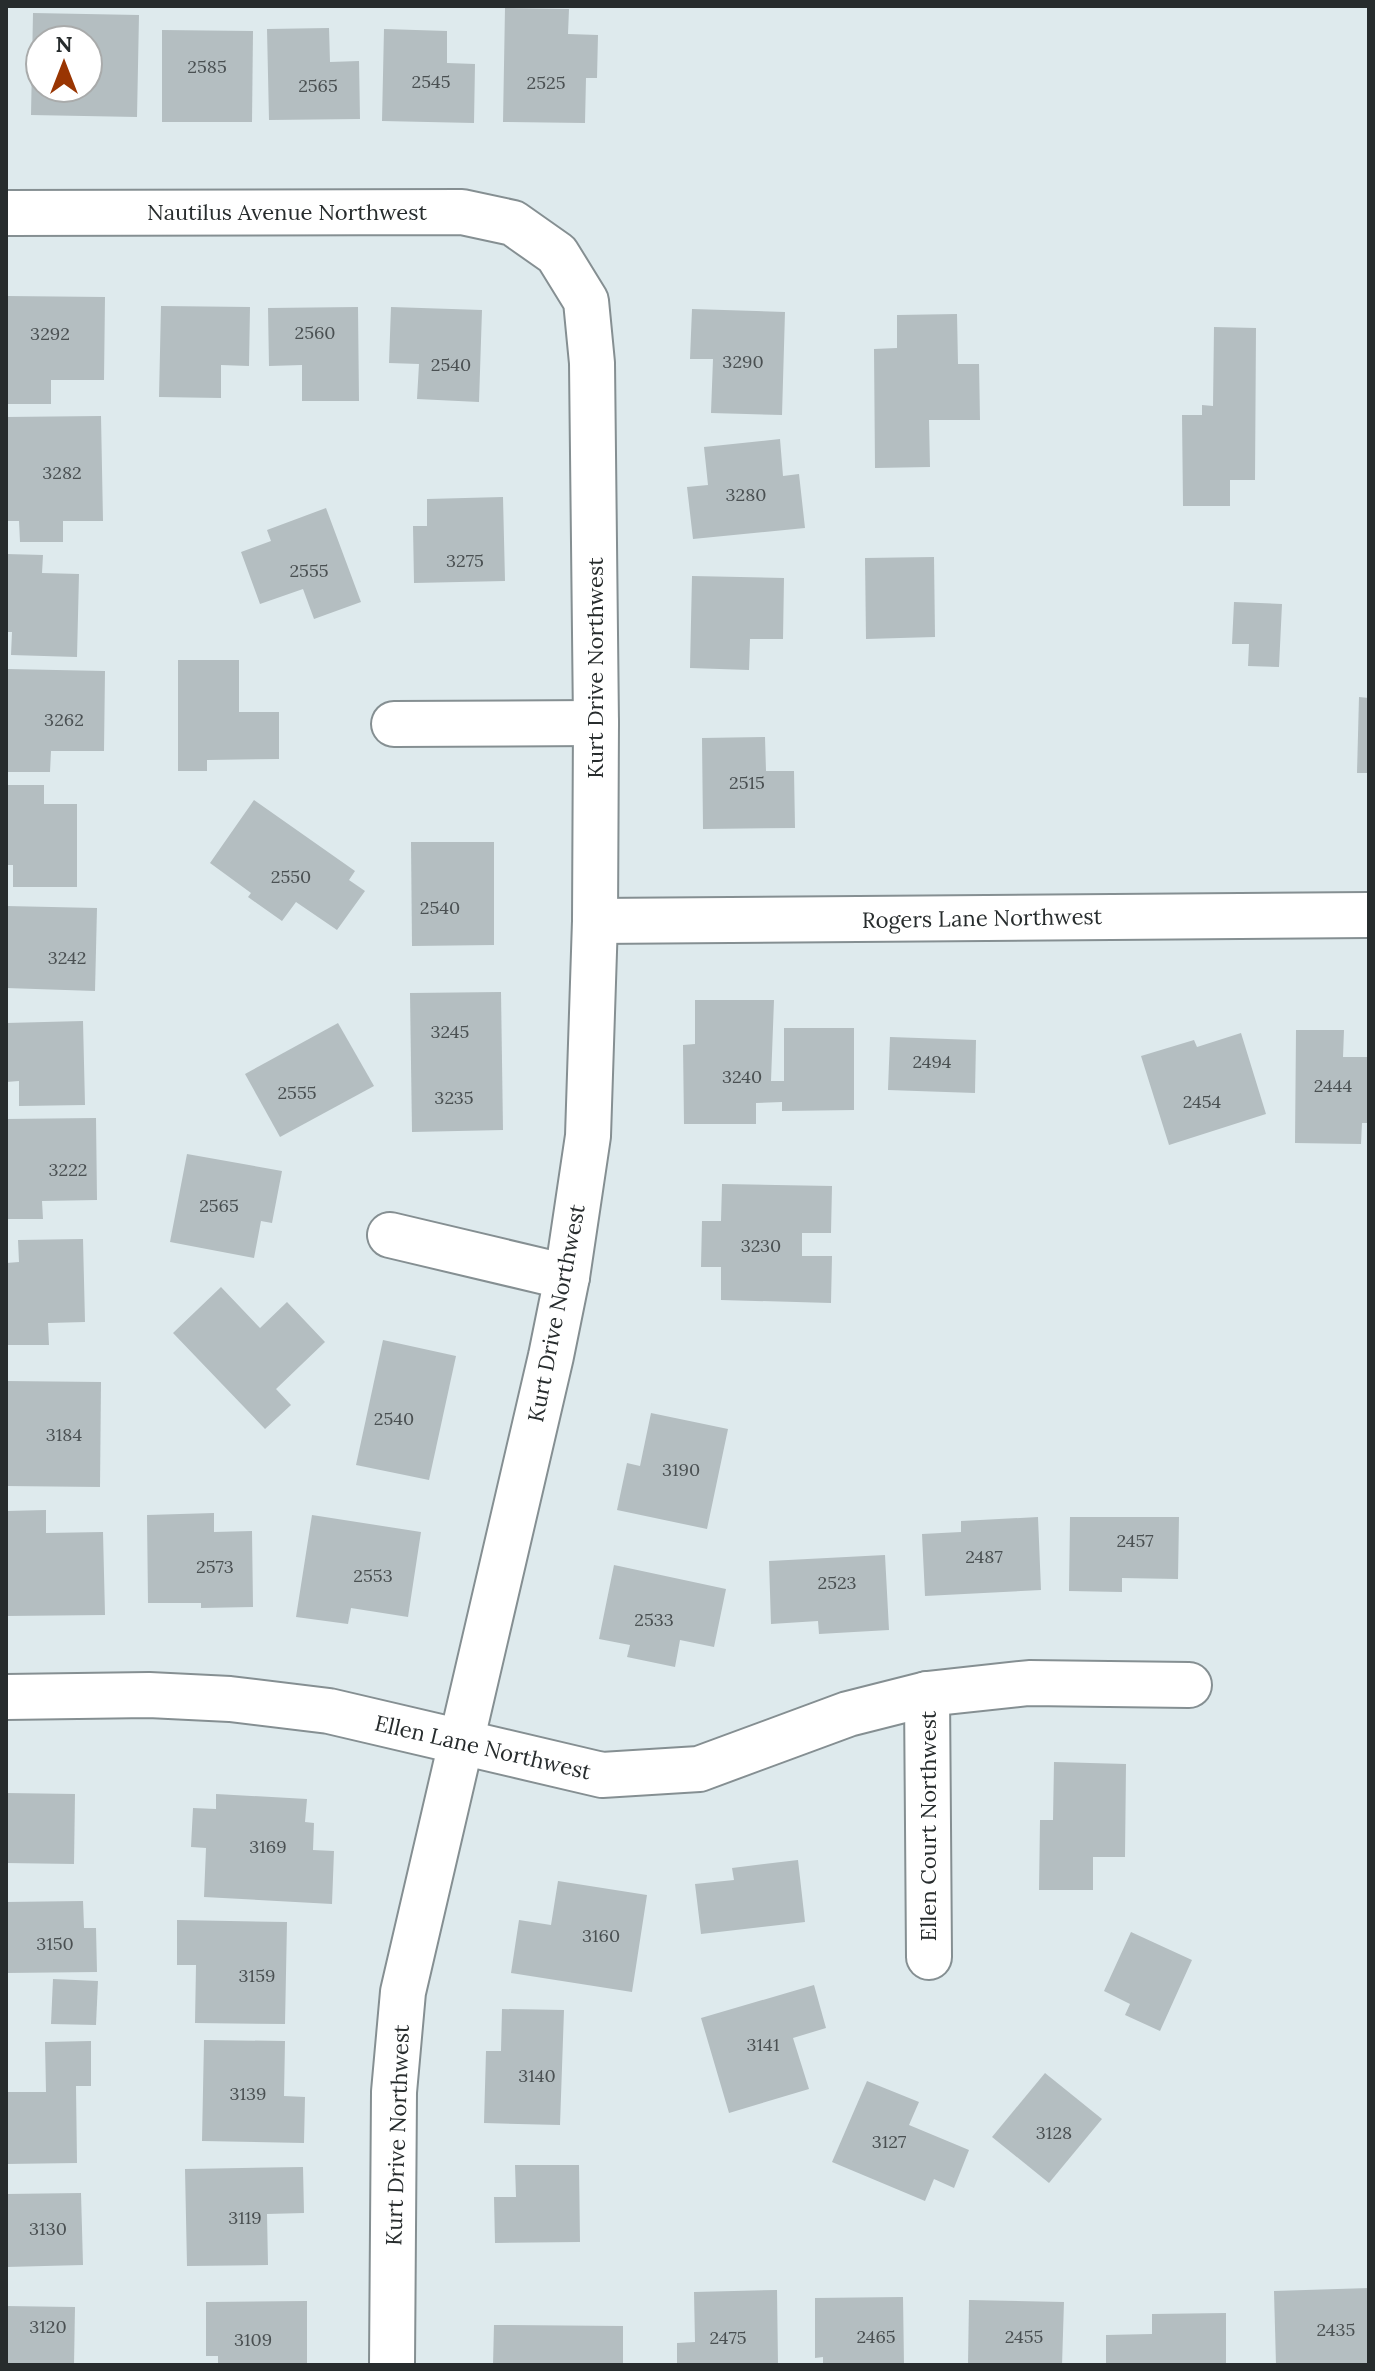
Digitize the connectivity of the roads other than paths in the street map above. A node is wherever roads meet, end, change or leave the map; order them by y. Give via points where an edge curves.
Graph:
1 (6, 213) edge
2 (557, 254) joint
3 (596, 723) junction
4 (394, 724) dead end
5 (1369, 915) edge
6 (595, 921) junction
7 (390, 1235) dead end
8 (567, 1277) junction
9 (1189, 1685) dead end
10 (927, 1694) junction
11 (6, 1697) edge
12 (460, 1741) junction
13 (929, 1957) dead end
14 (392, 2365) edge

1 - 2 street, Nautilus Avenue Northwest via 462,212 513,223
2 - 3 street, Kurt Drive Northwest via 586,301 592,363
3 - 4 street
3 - 6 street, Kurt Drive Northwest
5 - 6 street, Rogers Lane Northwest
6 - 8 street, Kurt Drive Northwest via 588,1136
7 - 8 street
8 - 12 street, Kurt Drive Northwest
9 - 10 street, Ellen Lane Northwest via 1029,1683
10 - 12 street, Ellen Lane Northwest via 848,1714 699,1769 602,1775
10 - 13 street, Ellen Court Northwest
11 - 12 street, Ellen Lane Northwest via 230,1699 329,1711
12 - 14 street, Kurt Drive Northwest via 403,1992 394,2092

